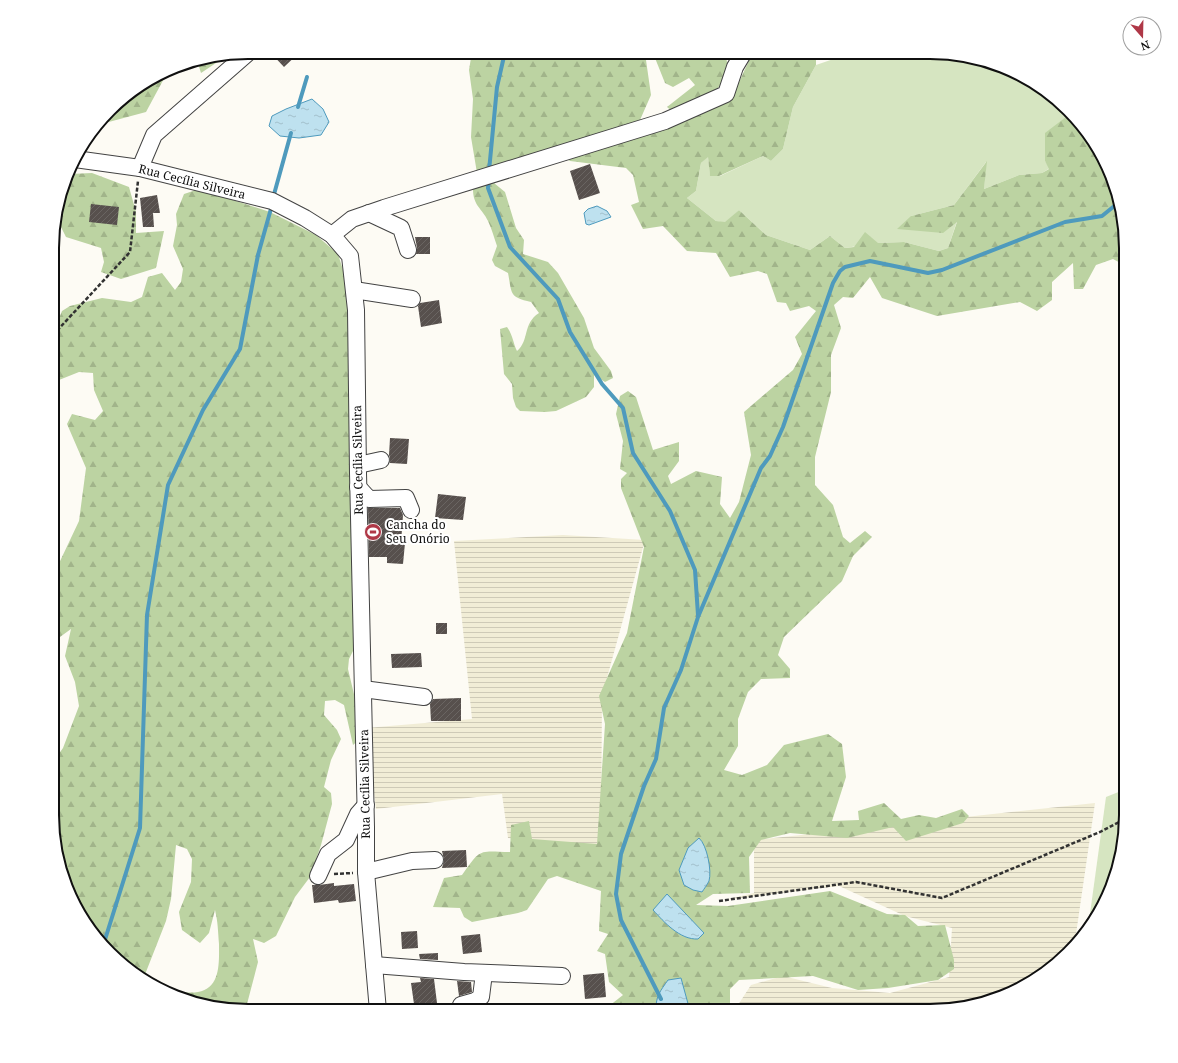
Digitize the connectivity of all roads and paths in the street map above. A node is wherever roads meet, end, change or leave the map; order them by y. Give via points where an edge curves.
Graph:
1 (241, 59) edge
2 (740, 59) edge
3 (81, 160) edge
4 (140, 168) junction
5 (369, 213) junction
6 (332, 235) junction
7 (408, 250) dead end
8 (354, 290) junction
9 (412, 300) dead end
10 (59, 330) edge
11 (381, 460) dead end
12 (358, 465) junction
13 (358, 487) junction
14 (412, 510) dead end
15 (363, 689) junction
16 (424, 697) dead end
17 (366, 805) junction
18 (1119, 822) edge
19 (435, 860) dead end
20 (366, 872) junction
21 (318, 876) joint
22 (719, 901) dead end
23 (374, 965) junction
24 (484, 973) junction
25 (562, 976) dead end
26 (377, 1004) edge
27 (464, 1004) edge

1 - 4 street via 154,135
2 - 5 street via 726,94 665,121
3 - 4 street, Rua Cecília Silveira
4 - 6 street, Rua Cecília Silveira via 272,201
4 - 10 path via 130,252
5 - 6 street via 352,219
5 - 7 street via 401,228
6 - 8 street, Rua Cecília Silveira via 350,256
8 - 9 street
8 - 12 street, Rua Cecília Silveira
11 - 12 street
12 - 13 street, Rua Cecília Silveira
13 - 14 street via 369,499 406,498
13 - 15 street, Rua Cecília Silveira
15 - 16 street
15 - 17 street, Rua Cecília Silveira
17 - 20 street, Rua Cecília Silveira
17 - 21 street via 358,814 346,840 328,854
18 - 22 path via 942,898 856,882
19 - 20 street via 412,861
20 - 21 path
20 - 23 street, Rua Cecília Silveira
23 - 24 street
23 - 26 street, Rua Cecília Silveira
24 - 25 street
24 - 27 street via 480,997

